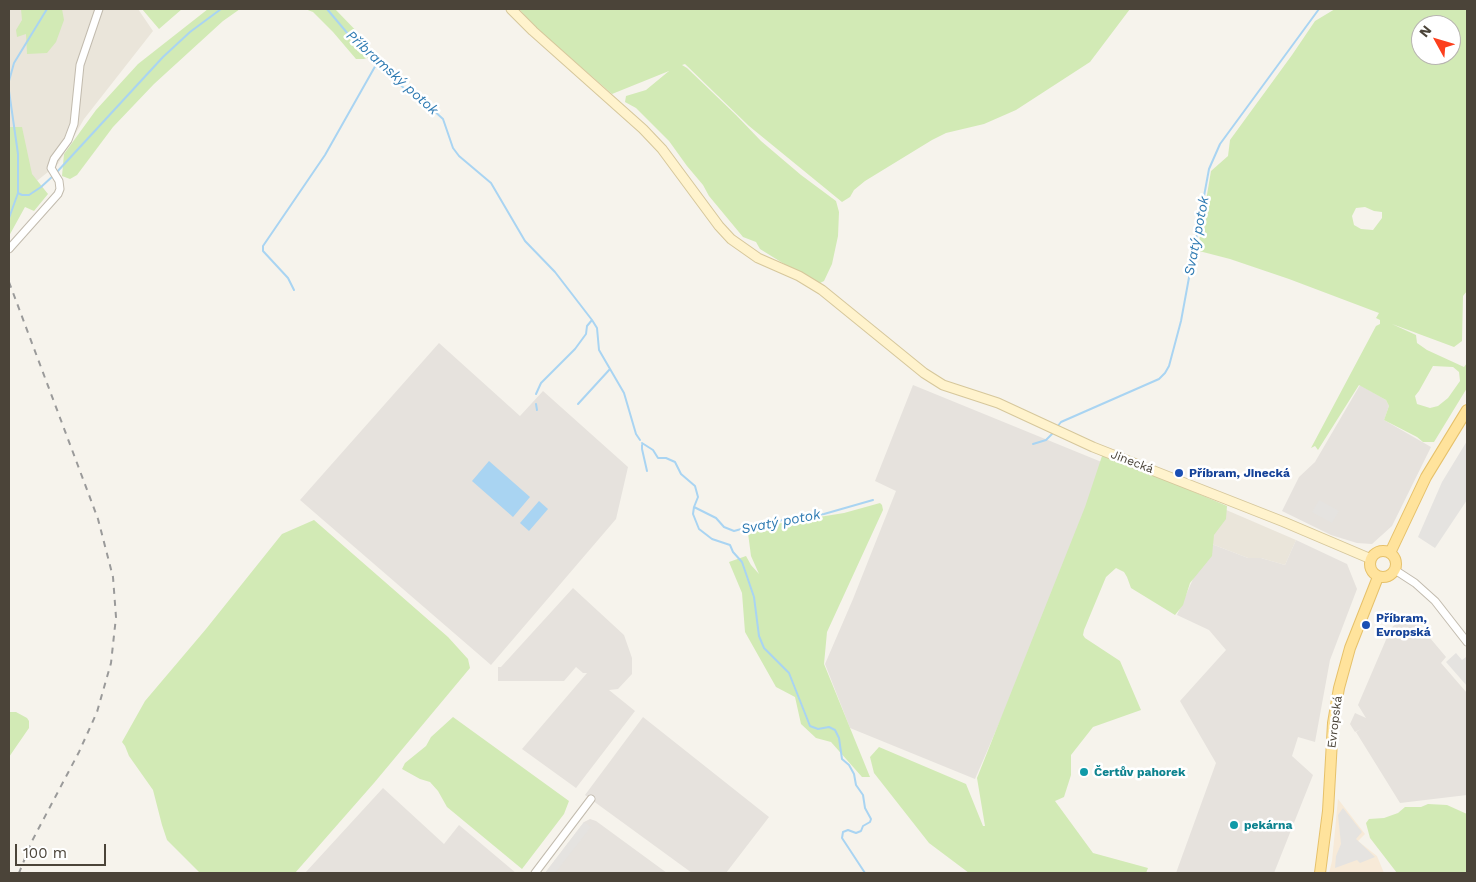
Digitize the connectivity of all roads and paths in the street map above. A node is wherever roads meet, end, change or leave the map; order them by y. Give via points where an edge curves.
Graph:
1 (99, 9) edge
2 (511, 9) edge
3 (9, 249) edge
4 (1467, 410) edge
5 (1390, 553) junction
6 (1371, 559) junction
7 (1395, 570) junction
8 (1378, 577) junction
9 (1467, 642) edge
10 (591, 799) dead end
11 (534, 873) edge
12 (1320, 873) edge

1 - 3 street via 80,65 74,124 51,168 61,185 58,194
2 - 6 main road, Jinecká via 643,129 731,239 758,258 822,290 924,373 943,385 998,403 1093,447
4 - 5 main road via 1426,477
5 - 6 main road via 1380,551
5 - 7 main road via 1396,560
6 - 8 main road via 1371,571
7 - 8 main road via 1387,577
7 - 9 street via 1435,601
8 - 12 main road, Evropská via 1350,648 1339,688
10 - 11 street

